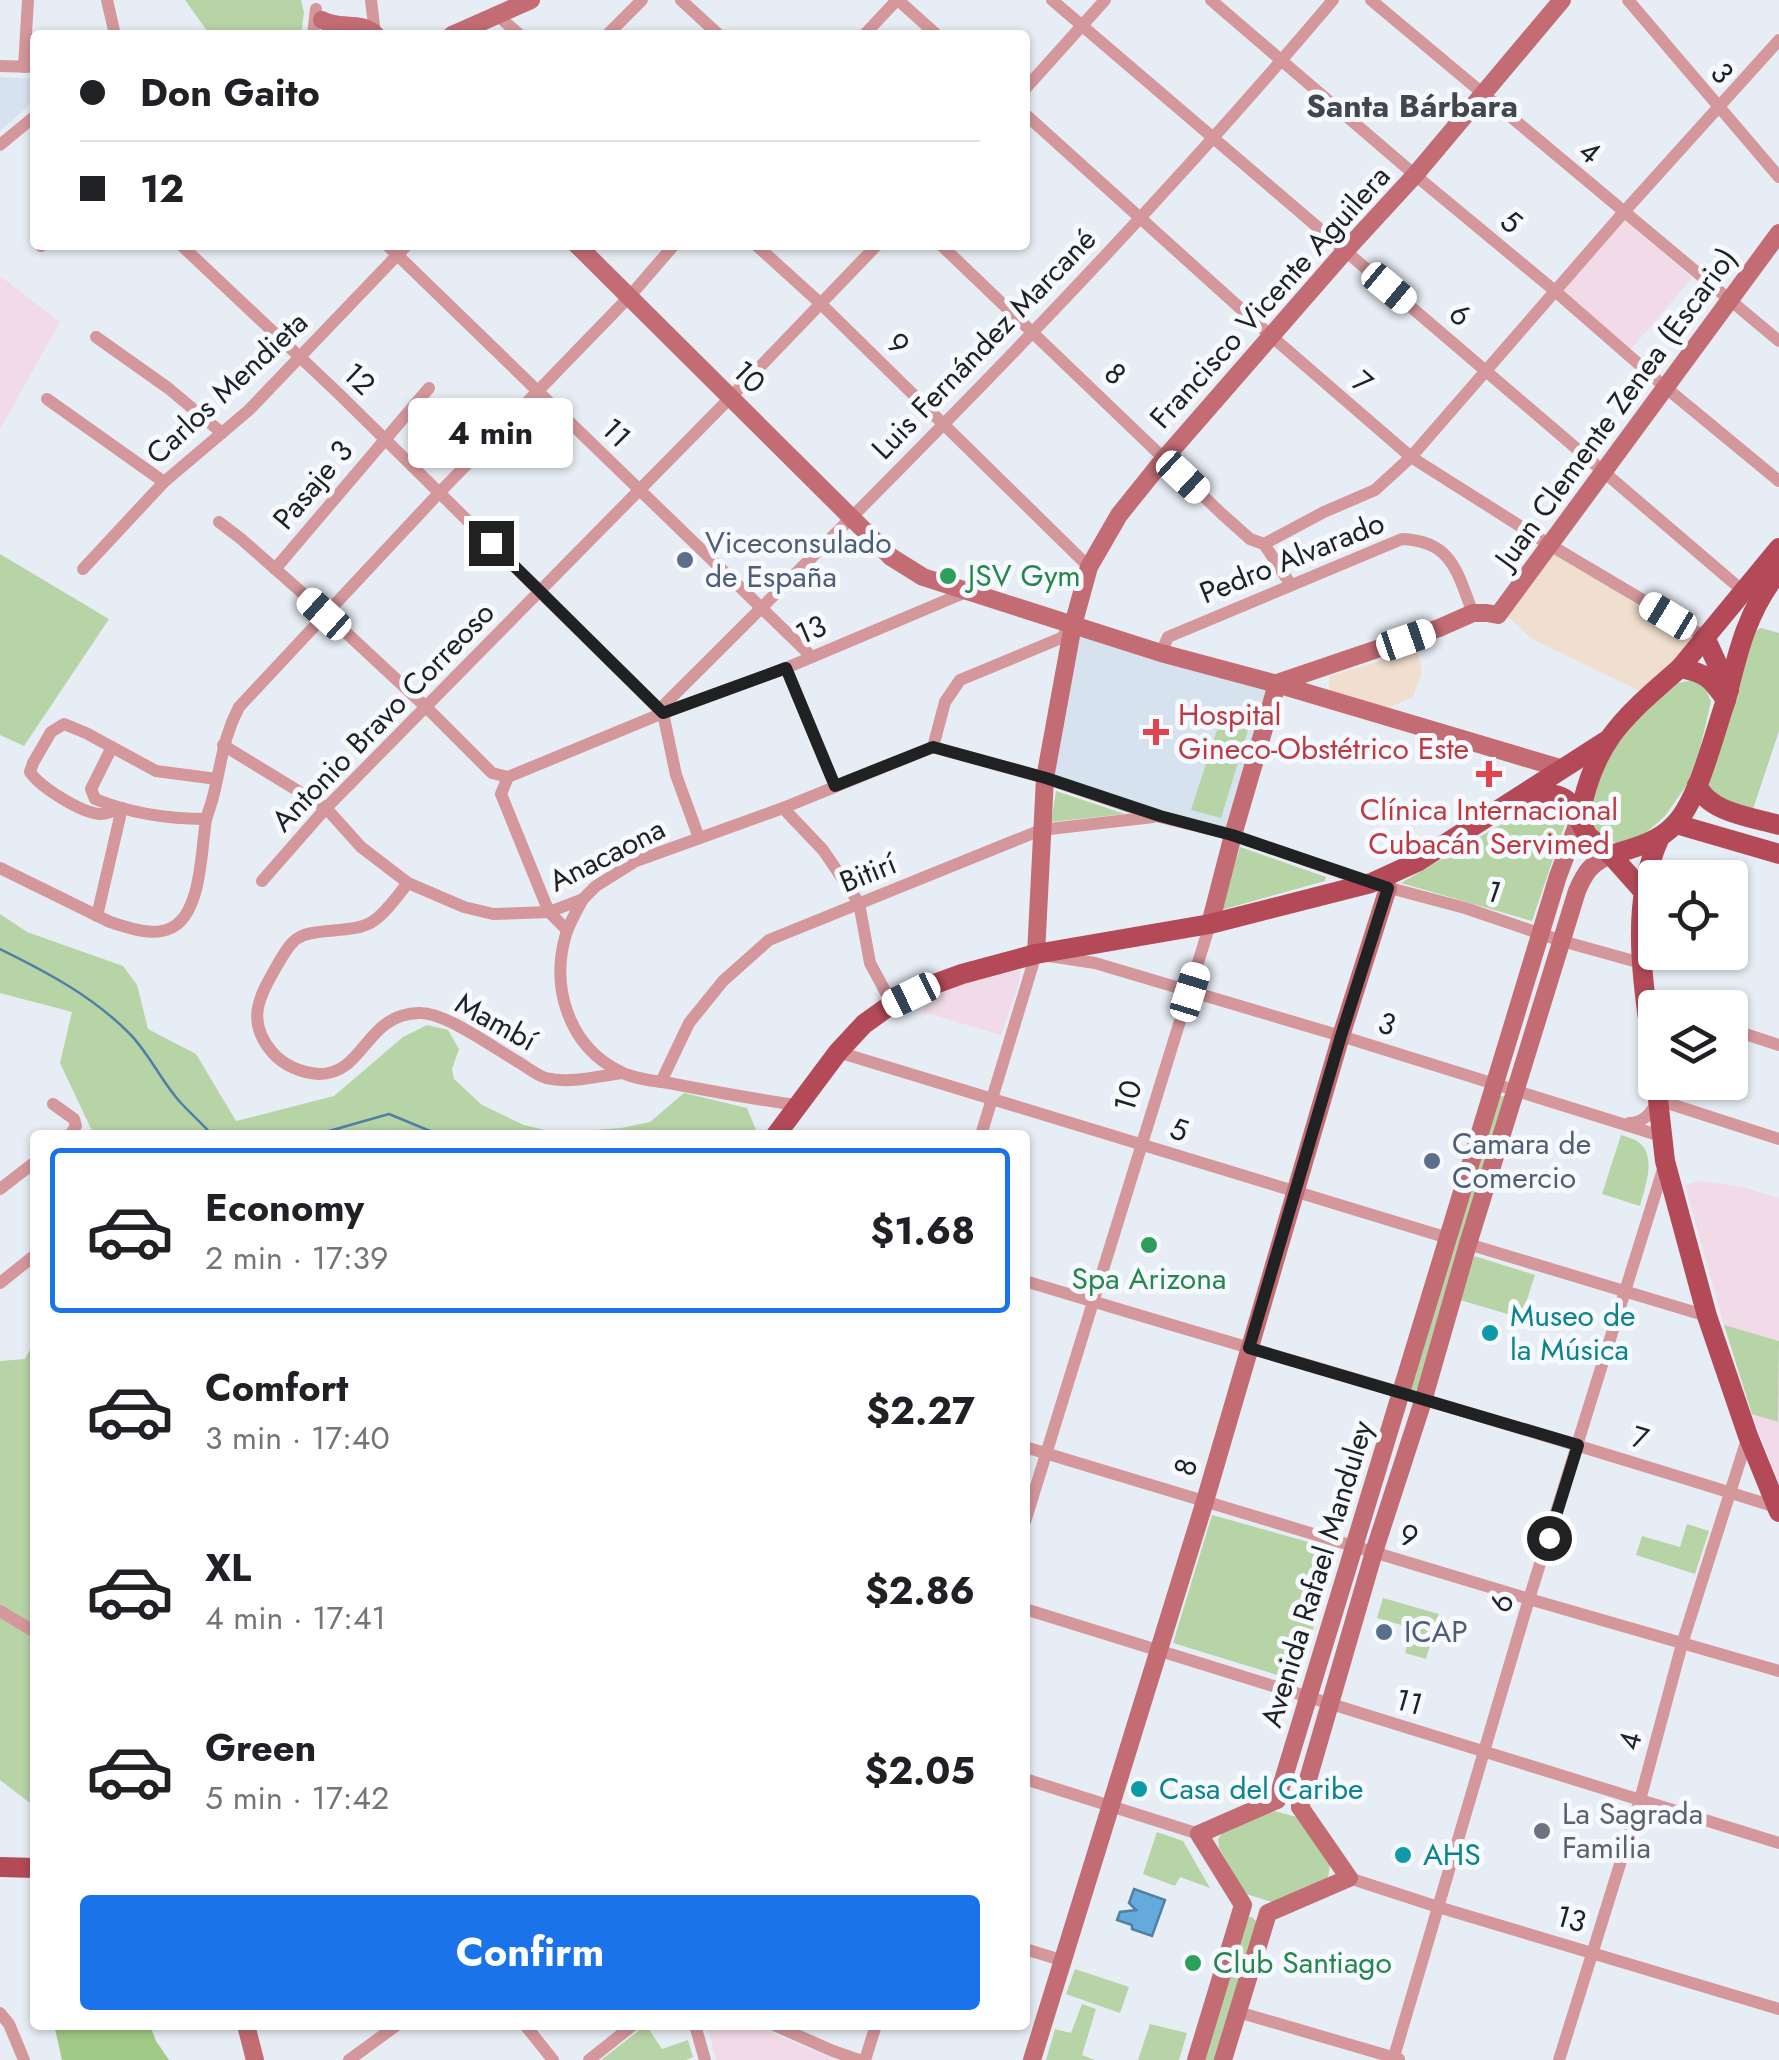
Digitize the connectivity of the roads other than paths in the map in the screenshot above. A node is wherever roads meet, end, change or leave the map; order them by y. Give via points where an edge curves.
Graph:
1 (28, 0) edge
2 (107, 0) edge
3 (371, 0) edge
4 (530, 0) edge
5 (642, 0) edge
6 (682, 0) edge
7 (897, 0) edge
8 (1052, 0) edge
9 (1106, 0) edge
10 (1211, 0) edge
11 (1334, 0) edge
12 (1371, 0) edge
13 (1562, 0) edge
14 (1628, 0) edge
15 (497, 15) junction
16 (319, 20) edge
17 (1082, 25) junction
18 (114, 30) edge
19 (344, 30) edge
20 (374, 30) edge
21 (463, 30) edge
22 (514, 30) edge
23 (612, 30) edge
24 (714, 30) edge
25 (869, 30) edge
26 (931, 30) edge
27 (1779, 40) edge
28 (1282, 61) junction
29 (0, 66) edge
30 (30, 67) edge
31 (1030, 83) edge
32 (1483, 96) junction
33 (1719, 108) junction
34 (1030, 118) edge
35 (30, 120) edge
36 (1214, 138) junction
37 (0, 145) edge
38 (1414, 175) junction
39 (1779, 177) edge
40 (1623, 213) junction
41 (1141, 218) junction
42 (1779, 234) edge
43 (185, 250) edge
44 (395, 250) edge
45 (399, 250) edge
46 (582, 250) edge
47 (670, 250) edge
48 (762, 250) edge
49 (872, 250) edge
50 (947, 250) edge
51 (1346, 250) junction
52 (1555, 290) junction
53 (630, 296) junction
54 (1729, 298) junction
55 (820, 303) junction
56 (1032, 332) junction
57 (1271, 336) junction
58 (96, 337) dead end
59 (1779, 341) edge
60 (300, 357) junction
61 (1486, 370) junction
62 (429, 388) dead end
63 (1666, 388) junction
64 (539, 392) junction
65 (730, 398) junction
66 (47, 399) dead end
67 (944, 423) junction
68 (222, 434) junction
69 (385, 439) junction
70 (1411, 457) junction
71 (1164, 459) junction
72 (1604, 471) junction
73 (164, 482) junction
74 (1779, 482) edge
75 (639, 490) junction
76 (439, 493) junction
77 (851, 517) junction
78 (218, 522) dead end
79 (1264, 544) junction
80 (1550, 544) junction
81 (1779, 548) edge
82 (1089, 566) junction
83 (83, 569) dead end
84 (275, 569) junction
85 (1779, 571) edge
86 (1291, 584) junction
87 (540, 590) junction
88 (1743, 591) junction
89 (966, 592) junction
90 (761, 609) junction
91 (1473, 613) junction
92 (324, 614) junction
93 (1072, 625) junction
94 (1708, 633) junction
95 (1739, 646) junction
96 (1161, 653) junction
97 (811, 656) junction
98 (786, 668) junction
99 (1680, 668) junction
100 (1277, 684) junction
101 (1728, 695) junction
102 (426, 707) junction
103 (663, 713) junction
104 (1606, 742) junction
105 (223, 746) junction
106 (112, 747) junction
107 (933, 747) junction
108 (1564, 770) junction
109 (508, 777) junction
110 (217, 778) junction
111 (1046, 778) junction
112 (1697, 784) junction
113 (835, 786) junction
114 (1505, 807) junction
115 (122, 808) junction
116 (326, 808) junction
117 (783, 808) junction
118 (1160, 816) junction
119 (206, 819) junction
120 (1579, 820) junction
121 (1779, 824) edge
122 (1041, 830) junction
123 (1668, 830) junction
124 (1232, 835) junction
125 (699, 838) junction
126 (1779, 854) edge
127 (1612, 855) junction
128 (1649, 860) edge
129 (0, 868) edge
130 (262, 880) dead end
131 (408, 883) junction
132 (1380, 885) junction
133 (1638, 885) edge
134 (583, 899) junction
135 (859, 903) junction
136 (550, 912) junction
137 (97, 916) junction
138 (1210, 924) junction
139 (567, 930) junction
140 (1540, 934) junction
141 (1562, 941) junction
142 (1036, 954) junction
143 (1638, 962) edge
144 (1190, 992) junction
145 (892, 1004) junction
146 (1748, 1035) edge
147 (1341, 1036) junction
148 (583, 1044) junction
149 (1779, 1045) edge
150 (838, 1052) junction
151 (622, 1073) junction
152 (570, 1080) junction
153 (661, 1082) junction
154 (1494, 1085) junction
155 (1515, 1091) junction
156 (992, 1099) junction
157 (1655, 1100) edge
158 (1658, 1100) edge
159 (1680, 1100) edge
160 (53, 1104) dead end
161 (796, 1105) junction
162 (1620, 1124) junction
163 (73, 1130) edge
164 (779, 1130) edge
165 (983, 1130) edge
166 (1662, 1136) junction
167 (1779, 1139) edge
168 (1142, 1145) junction
169 (1665, 1161) junction
170 (30, 1168) edge
171 (0, 1189) edge
172 (1296, 1192) junction
173 (1448, 1238) junction
174 (1468, 1244) junction
175 (30, 1258) edge
176 (0, 1283) edge
177 (1030, 1283) edge
178 (1625, 1292) junction
179 (1094, 1302) junction
180 (1707, 1316) junction
181 (1249, 1348) junction
182 (1400, 1394) junction
183 (1423, 1401) junction
184 (1748, 1436) junction
185 (1578, 1445) junction
186 (1030, 1449) edge
187 (1048, 1454) junction
188 (1730, 1492) junction
189 (1205, 1502) junction
190 (1030, 1507) edge
191 (1778, 1509) edge
192 (1354, 1547) junction
193 (1374, 1552) junction
194 (1529, 1599) junction
195 (1030, 1610) edge
196 (0, 1611) edge
197 (30, 1629) edge
198 (1682, 1644) junction
199 (1159, 1649) junction
200 (1779, 1671) edge
201 (1307, 1697) junction
202 (1330, 1705) junction
203 (1485, 1750) junction
204 (1030, 1781) edge
205 (1277, 1800) junction
206 (1640, 1800) junction
207 (1110, 1805) junction
208 (1300, 1807) junction
209 (1199, 1834) junction
210 (1779, 1843) edge
211 (0, 1867) edge
212 (30, 1868) edge
213 (1350, 1878) junction
214 (1242, 1905) junction
215 (1438, 1907) junction
216 (1268, 1912) junction
217 (1030, 1950) edge
218 (1592, 1952) junction
219 (1061, 1960) junction
220 (1779, 2009) edge
221 (1238, 2012) junction
222 (0, 2013) edge
223 (247, 2030) edge
224 (390, 2030) edge
225 (530, 2030) edge
226 (626, 2030) edge
227 (696, 2030) edge
228 (785, 2030) edge
229 (874, 2030) edge
230 (1396, 2059) edge
231 (24, 2060) edge
232 (254, 2060) edge
233 (350, 2060) edge
234 (553, 2060) edge
235 (589, 2060) edge
236 (705, 2060) edge
237 (862, 2060) edge
238 (1032, 2060) edge
239 (1196, 2060) edge
240 (1223, 2060) edge
241 (1559, 2060) edge

1 - 30 street
2 - 18 street
3 - 20 street
4 - 15 main road
5 - 23 street
6 - 24 street
7 - 25 street
7 - 26 street
8 - 17 street, 6
9 - 17 street
10 - 28 street, 5
11 - 28 street, Luis Fernández Marcané
12 - 32 street, 4
13 - 32 main road, Francisco Vicente Aguilera
14 - 33 street, 3
15 - 21 main road
15 - 22 street
16 - 19 main road
17 - 31 street
17 - 36 street, 6
27 - 33 street
28 - 36 street, Luis Fernández Marcané
28 - 38 street, 5
29 - 30 street
32 - 38 main road, Francisco Vicente Aguilera
32 - 40 street, 4
33 - 39 street, 3
33 - 40 street
34 - 41 street, 7
35 - 37 street
36 - 41 street, Luis Fernández Marcané
36 - 51 street, 6
38 - 51 main road, Francisco Vicente Aguilera
38 - 52 street, 5
40 - 52 street
40 - 54 street, 4
41 - 56 street, Luis Fernández Marcané
41 - 57 street, 7
42 - 54 main road, Juan Clemente Zenea (Escario)
43 - 60 street, 12
44 - 60 street, Carlos Mendieta
45 - 64 street, 11
46 - 53 main road, 10
47 - 53 street
48 - 55 street, 9
49 - 55 street, Antonio Bravo Correoso
50 - 56 street, 8
51 - 57 main road, Francisco Vicente Aguilera
51 - 61 street, 6
52 - 61 street
52 - 63 street, 5
53 - 64 street
53 - 65 main road, 10
54 - 59 street, 4
54 - 63 main road, Juan Clemente Zenea (Escario)
55 - 65 street, Antonio Bravo Correoso
55 - 67 street, 9
56 - 67 street, Luis Fernández Marcané
56 - 71 street, 8
57 - 70 street, 7
57 - 71 main road, Francisco Vicente Aguilera
58 - 68 street
60 - 68 street, Carlos Mendieta
60 - 69 street, 12
61 - 70 street
61 - 72 street, 6
62 - 69 street, Pasaje 3
63 - 72 main road, Juan Clemente Zenea (Escario)
63 - 74 street, 5
64 - 75 street, 11
64 - 76 street
65 - 75 street, Antonio Bravo Correoso
65 - 77 main road, 10
66 - 73 street
67 - 77 street, Luis Fernández Marcané
67 - 82 street, 9
68 - 73 street, Carlos Mendieta
69 - 76 street, 12
69 - 84 street, Pasaje 3
70 - 79 street via 1375,490
70 - 80 street, 7
71 - 79 street, 8
71 - 82 main road, Francisco Vicente Aguilera
72 - 80 main road, Juan Clemente Zenea (Escario)
72 - 88 street, 6
73 - 83 street, Carlos Mendieta
75 - 87 street, Antonio Bravo Correoso
75 - 90 street, 11
76 - 87 street, 12
76 - 92 street
77 - 89 main road, 10 via 906,568
77 - 90 street, Luis Fernández Marcané
78 - 84 street
79 - 86 street, 8
80 - 91 main road, Juan Clemente Zenea (Escario) via 1498,616
80 - 94 street, 7
81 - 88 main road
82 - 93 main road, Francisco Vicente Aguilera
84 - 92 street
85 - 95 main road via 1759,597
86 - 91 street, Pedro Alvarado via 1402,538 1416,539 1446,554
86 - 96 street, Pedro Alvarado via 1168,636
87 - 102 street, Antonio Bravo Correoso
87 - 103 street, 12
88 - 94 main road
89 - 93 main road, 10
89 - 97 street, 13
90 - 97 street, 11
90 - 103 street, Luis Fernández Marcané
91 - 100 main road
92 - 102 street
92 - 105 street via 239,707
93 - 96 main road, 10
93 - 107 street via 1061,638 960,680 945,702
93 - 111 main road, Francisco Vicente Aguilera
94 - 95 main road via 1725,648
94 - 99 main road
94 - 101 main road
95 - 101 main road
96 - 100 main road, 10
97 - 98 street, 13
98 - 103 street, 13
98 - 113 street
99 - 101 main road via 1701,672
99 - 104 main road
100 - 108 main road, 10
100 - 124 main road, 10
101 - 112 main road
102 - 109 street via 492,773
102 - 116 street, Antonio Bravo Correoso
103 - 109 street, 13
103 - 125 street
104 - 108 main road
104 - 120 main road
105 - 110 street
105 - 116 street, Anacaona
106 - 110 street via 156,770
106 - 115 street via 91,789 95,799
106 - 115 street via 59,726 30,772 90,812
107 - 111 street
107 - 113 street, Anacaona
108 - 114 main road
109 - 136 street via 501,794
110 - 119 street
111 - 118 street, 1
111 - 122 main road, Francisco Vicente Aguilera
112 - 121 main road via 1702,796 1723,808
112 - 123 main road
113 - 117 street, Anacaona
114 - 120 main road via 1551,794 1570,801
114 - 132 main road
115 - 119 street
115 - 137 street
116 - 130 street, Antonio Bravo Correoso
116 - 131 street, Anacaona via 361,847
117 - 125 street, Anacaona
117 - 135 street
118 - 122 street, Bitirí
118 - 124 street, 1
119 - 137 street via 194,898 175,927 141,930
120 - 127 main road
120 - 140 main road, Avenida Rafael Manduley
122 - 135 street, Bitirí
122 - 142 main road, Francisco Vicente Aguilera
123 - 126 main road
123 - 127 main road
123 - 128 main road
124 - 132 street, 1
124 - 138 main road, 10
125 - 134 street, Anacaona via 623,868
127 - 133 main road
127 - 141 main road, Avenida Rafael Manduley via 1584,874
129 - 137 street
131 - 136 street, Anacaona via 493,914
131 - 152 street, Mambí via 368,924 291,943 259,996 258,1029 276,1057 303,1072 329,1073 355,1058 379,1026 418,1013 439,1016 545,1078
132 - 138 main road
132 - 140 street, 1
132 - 147 main road, 8
134 - 136 street, Anacaona
134 - 139 street
135 - 145 street via 870,962
135 - 153 street, Bitirí via 768,940 690,1023
136 - 139 street
138 - 142 main road
138 - 144 street, 10
139 - 148 street via 563,996
140 - 141 street, 1
140 - 154 main road, Avenida Rafael Manduley
141 - 143 street, 1
141 - 155 main road, Avenida Rafael Manduley
142 - 144 street, 3
142 - 145 main road via 962,974
142 - 156 street
144 - 147 street, 3
144 - 168 street, 10
145 - 150 main road
146 - 149 street
147 - 154 street, 3
147 - 172 main road, 8
148 - 151 street
148 - 152 street via 587,1056
150 - 156 street, 5
150 - 161 main road
151 - 152 street, Mambí
151 - 153 street
153 - 161 street
154 - 155 street, 3
154 - 173 main road, Avenida Rafael Manduley
155 - 162 street, 3
155 - 174 main road, Avenida Rafael Manduley
156 - 165 street
156 - 168 street, 5
157 - 162 street via 1643,1120
158 - 166 main road
159 - 167 street
160 - 163 street via 74,1120
161 - 164 main road
162 - 166 street, 3
166 - 169 main road
168 - 172 street, 5
168 - 179 street, 10
169 - 178 street, 6
169 - 180 main road
170 - 171 street
172 - 173 street, 5
172 - 181 main road, 8
173 - 182 main road, Avenida Rafael Manduley
174 - 178 street
174 - 183 main road, Avenida Rafael Manduley
175 - 176 street
177 - 179 street, 7
178 - 180 street
178 - 185 street, 6
179 - 181 street, 7
179 - 187 street, 10
180 - 184 main road
181 - 182 street, 7
181 - 189 main road, 8
182 - 183 street, 7
182 - 192 main road, Avenida Rafael Manduley
183 - 185 street, 7
183 - 193 main road, Avenida Rafael Manduley
184 - 188 street, 4
184 - 191 main road
185 - 188 street, 7
185 - 194 street, 6
186 - 187 street, 9
187 - 189 street, 9
187 - 190 street, 10
188 - 191 street, 7
188 - 198 street, 4
189 - 192 street, 9
189 - 199 main road, 8
192 - 193 street, 9
192 - 201 main road, Avenida Rafael Manduley
193 - 194 street, 9
193 - 202 main road, Avenida Rafael Manduley
194 - 198 street, 9
194 - 203 street, 6
195 - 199 street, 11
196 - 197 street
198 - 200 street, 9
198 - 206 street, 4
199 - 201 street, 11
199 - 207 main road, 8
201 - 202 street, 11
201 - 205 main road, Avenida Rafael Manduley
202 - 203 street, 11
202 - 208 main road, Avenida Rafael Manduley
203 - 206 street, 11
203 - 215 street, 6
204 - 207 street
205 - 208 main road
205 - 209 main road
206 - 210 street, 11
206 - 218 street, 4
207 - 209 street
207 - 219 main road, 8
208 - 213 main road
209 - 214 main road
211 - 212 main road
213 - 215 street, 13
213 - 216 main road
214 - 216 main road
214 - 239 main road
215 - 218 street, 13
215 - 230 street, 6
216 - 221 main road
217 - 219 street
218 - 220 street, 13
218 - 241 street, 4
219 - 238 main road, 8
221 - 230 street
221 - 240 main road
222 - 231 street
223 - 232 main road
224 - 233 street
225 - 234 street
226 - 235 street
227 - 236 street
228 - 237 street
229 - 237 street

